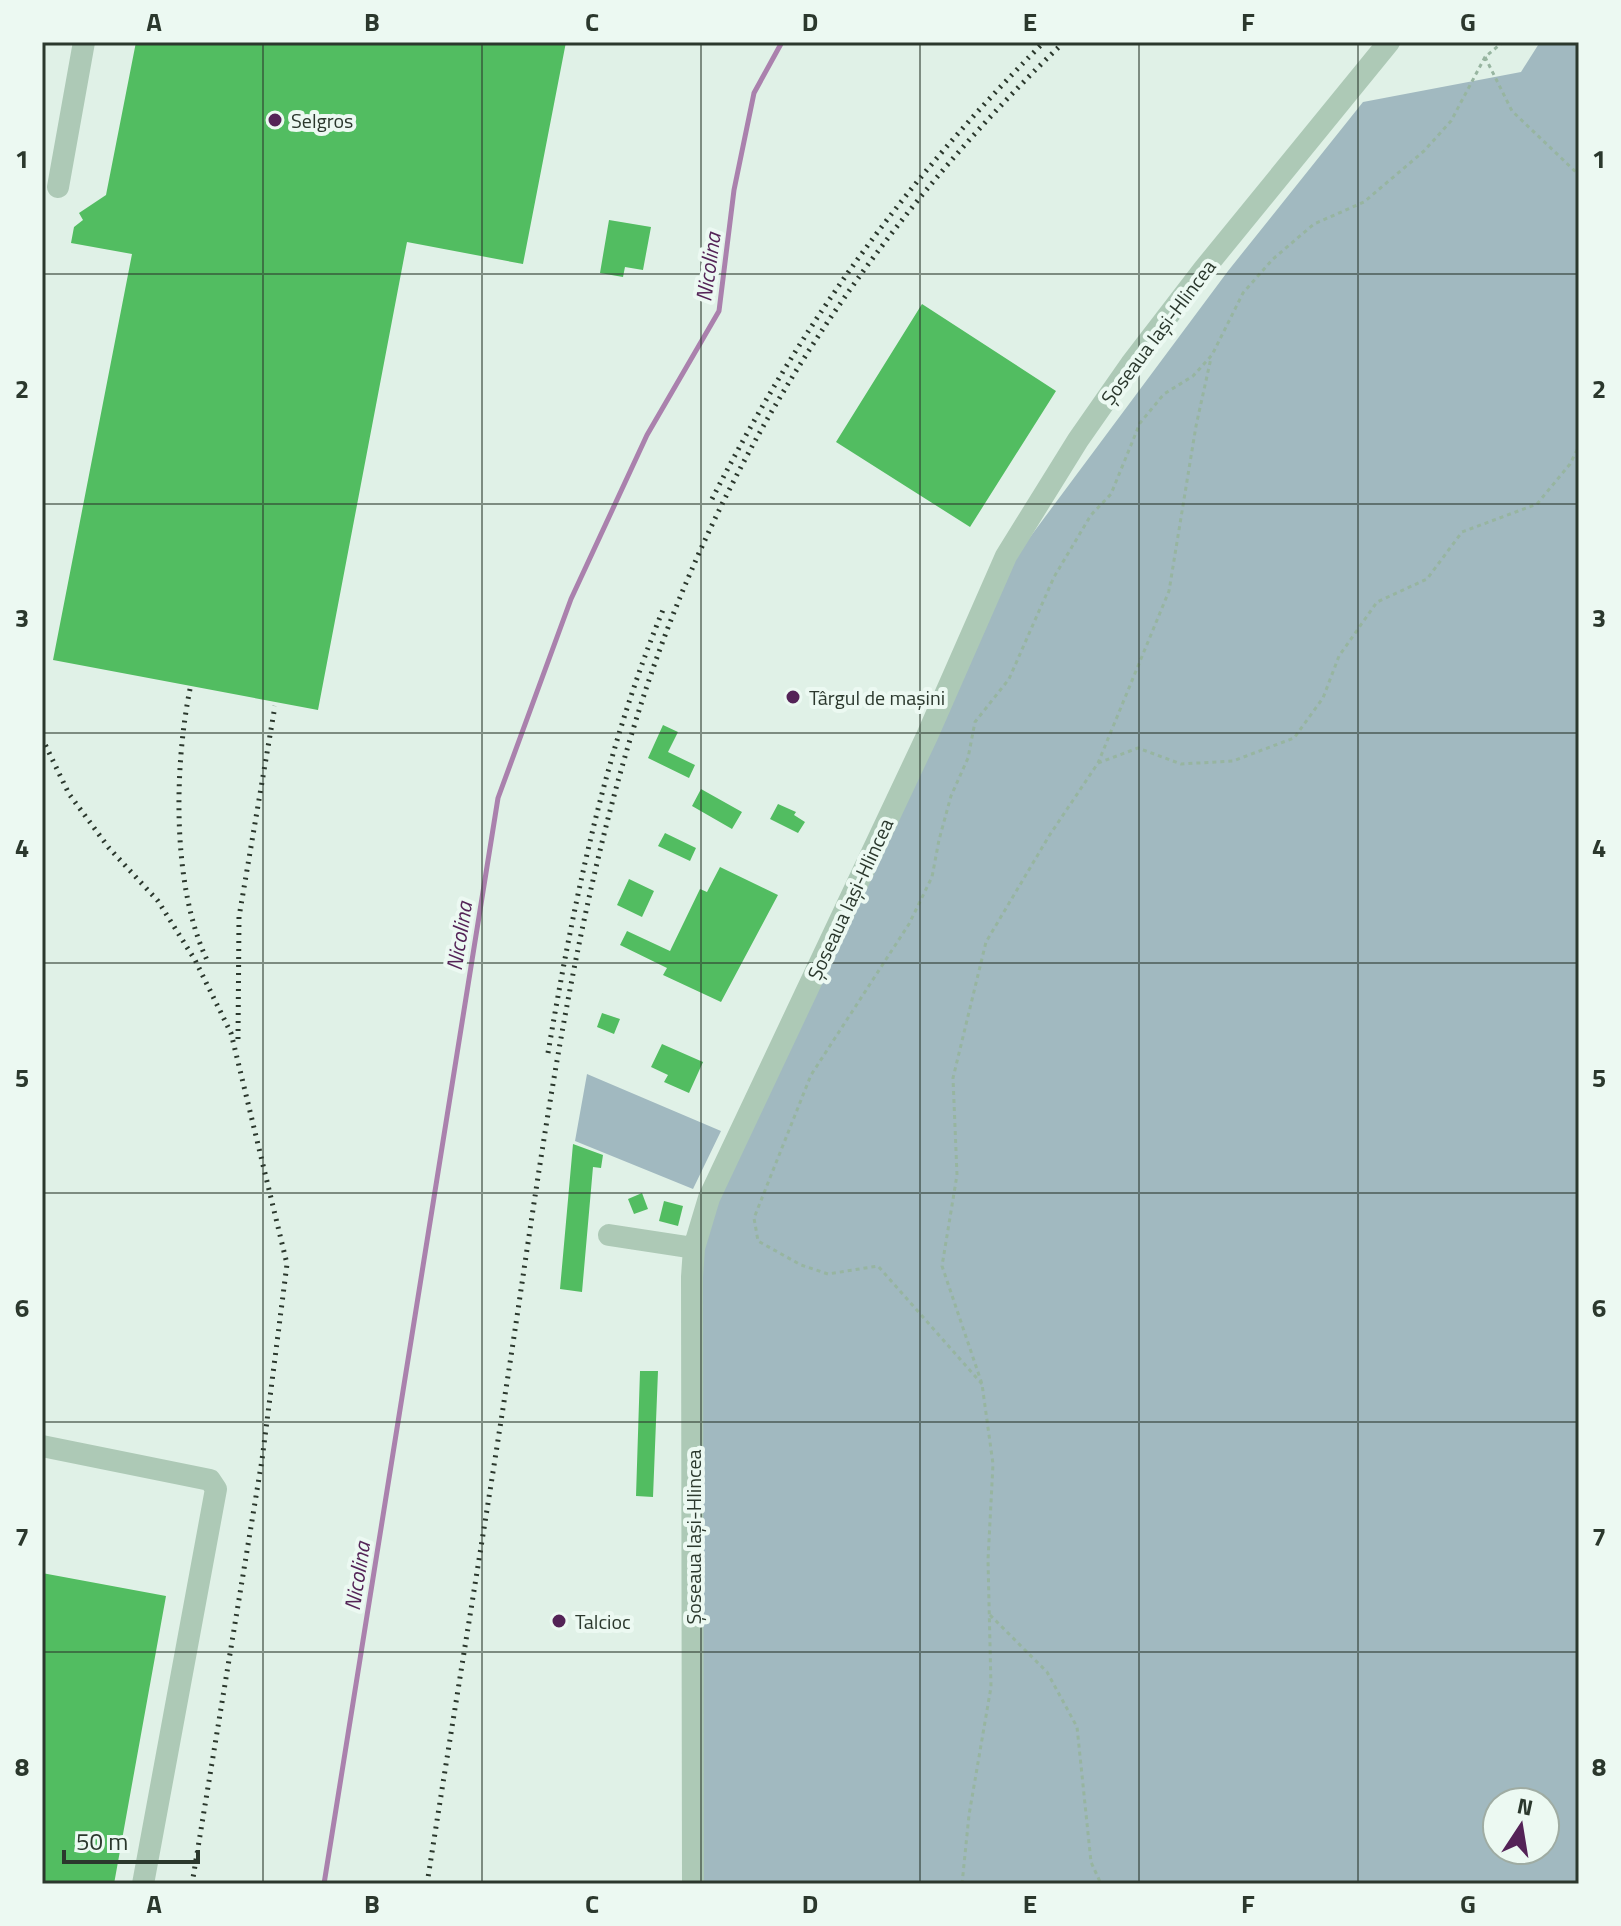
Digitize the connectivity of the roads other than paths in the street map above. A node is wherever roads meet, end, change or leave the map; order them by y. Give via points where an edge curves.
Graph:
1 (84, 42) edge
2 (1389, 42) edge
3 (58, 187) dead end
4 (609, 1235) dead end
5 (694, 1248) junction
6 (42, 1446) edge
7 (143, 1884) edge
8 (693, 1884) edge

1 - 3 street
2 - 5 street, Șoseaua Iași-Hlincea via 1146,345 1078,440 1006,556 709,1198
4 - 5 street
5 - 8 street, Șoseaua Iași-Hlincea
6 - 7 street via 210,1480 216,1489

